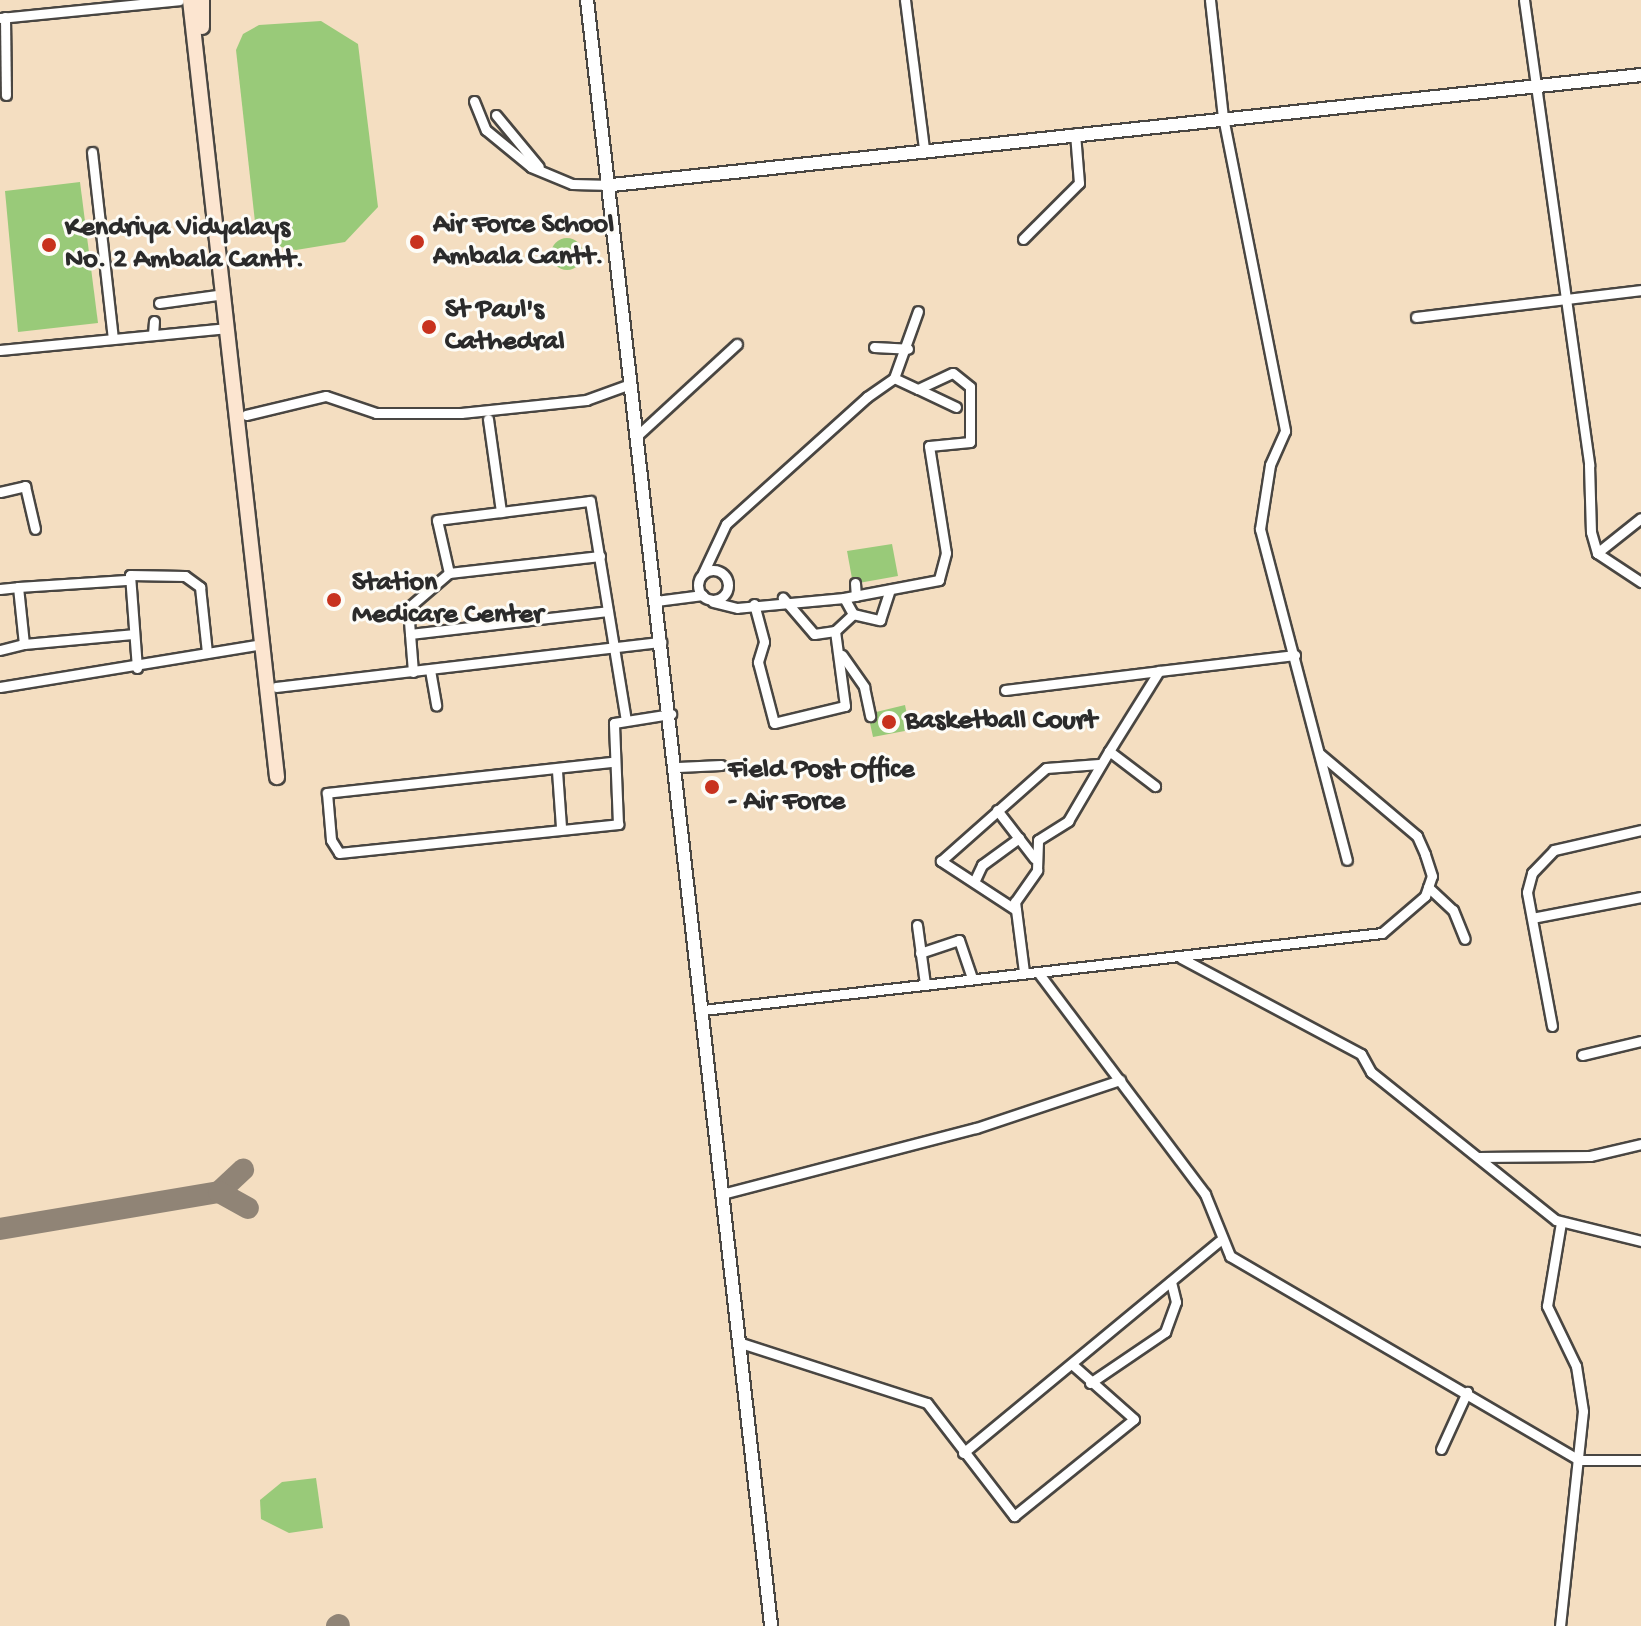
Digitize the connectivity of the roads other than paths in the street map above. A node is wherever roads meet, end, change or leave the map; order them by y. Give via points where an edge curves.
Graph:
1 (179, 0) edge
2 (190, 0) edge
3 (202, 0) edge
4 (587, 0) edge
5 (905, 0) edge
6 (1210, 0) edge
7 (1524, 0) edge
8 (2, 18) edge
9 (1641, 75) edge
10 (1532, 85) junction
11 (6, 95) dead end
12 (474, 101) dead end
13 (496, 115) dead end
14 (1223, 117) junction
15 (1075, 133) junction
16 (924, 149) junction
17 (92, 152) dead end
18 (544, 172) junction
19 (612, 185) junction
20 (1023, 239) dead end
21 (1641, 290) edge
22 (224, 294) junction
23 (1562, 299) junction
24 (159, 303) dead end
25 (918, 311) dead end
26 (1416, 317) dead end
27 (154, 321) dead end
28 (228, 328) junction
29 (153, 335) junction
30 (113, 339) junction
31 (737, 344) dead end
32 (874, 347) dead end
33 (908, 349) junction
34 (0, 350) edge
35 (894, 378) junction
36 (630, 384) junction
37 (918, 389) junction
38 (956, 407) dead end
39 (246, 415) junction
40 (488, 419) dead end
41 (639, 434) junction
42 (0, 492) edge
43 (501, 512) junction
44 (1641, 518) edge
45 (35, 529) dead end
46 (1597, 553) junction
47 (600, 556) junction
48 (449, 573) junction
49 (703, 573) junction
50 (126, 580) junction
51 (1641, 582) edge
52 (855, 583) dead end
53 (18, 587) junction
54 (0, 589) edge
55 (890, 590) junction
56 (703, 595) junction
57 (856, 596) junction
58 (783, 598) junction
59 (844, 598) junction
60 (656, 601) junction
61 (713, 602) junction
62 (754, 604) junction
63 (608, 611) junction
64 (853, 614) junction
65 (831, 632) junction
66 (133, 634) junction
67 (410, 634) junction
68 (661, 642) junction
69 (24, 644) junction
70 (262, 644) junction
71 (614, 647) junction
72 (0, 650) edge
73 (839, 650) junction
74 (207, 653) junction
75 (1295, 655) junction
76 (137, 668) junction
77 (430, 670) junction
78 (1159, 671) junction
79 (413, 672) junction
80 (861, 680) junction
81 (0, 687) edge
82 (276, 687) junction
83 (847, 690) junction
84 (1005, 690) dead end
85 (436, 705) dead end
86 (671, 714) junction
87 (870, 716) dead end
88 (626, 720) junction
89 (1109, 751) junction
90 (1320, 754) junction
91 (611, 762) junction
92 (1099, 764) junction
93 (721, 765) dead end
94 (678, 767) junction
95 (557, 771) junction
96 (1155, 786) dead end
97 (997, 810) junction
98 (561, 827) junction
99 (1641, 830) edge
100 (1019, 838) junction
101 (1035, 859) junction
102 (1347, 860) dead end
103 (974, 882) junction
104 (1428, 887) junction
105 (1641, 897) edge
106 (1016, 910) junction
107 (1532, 918) junction
108 (917, 925) dead end
109 (1465, 939) dead end
110 (920, 953) junction
111 (1181, 958) junction
112 (1024, 972) junction
113 (1040, 975) junction
114 (972, 978) junction
115 (925, 984) junction
116 (703, 1010) junction
117 (1552, 1026) dead end
118 (1641, 1041) edge
119 (1582, 1055) dead end
120 (1120, 1080) junction
121 (1641, 1144) edge
122 (1478, 1157) junction
123 (722, 1194) junction
124 (1561, 1222) junction
125 (1219, 1241) junction
126 (1641, 1241) edge
127 (1171, 1282) junction
128 (741, 1343) junction
129 (1073, 1365) junction
130 (1090, 1383) junction
131 (1467, 1392) junction
132 (1441, 1449) dead end
133 (963, 1453) junction
134 (1579, 1460) junction
135 (1641, 1460) edge
136 (771, 1626) edge
137 (1560, 1626) edge

1 - 8 street
2 - 22 main road
3 - 39 main road
4 - 19 street
5 - 16 street
6 - 14 street
7 - 10 street
8 - 11 street
9 - 10 street
10 - 14 street
10 - 23 street
12 - 18 street via 502,149
13 - 18 street
14 - 15 street
14 - 75 street via 1285,431 1270,465 1260,529
15 - 16 street
15 - 20 street via 1079,183
16 - 19 street
17 - 30 street
18 - 19 street via 572,184
19 - 36 street
21 - 23 street
22 - 24 street
22 - 28 main road
23 - 26 street
23 - 46 street
25 - 33 street
27 - 29 street
28 - 29 street
28 - 70 main road
29 - 30 street
30 - 34 street
31 - 41 street
32 - 33 street
33 - 35 street
35 - 37 street
35 - 49 street via 726,524
36 - 39 street via 586,400 461,413 376,413 326,396
36 - 41 street
37 - 38 street
37 - 55 street via 953,373 970,387 975,432 962,445 929,446 944,573
39 - 82 main road
40 - 43 street
41 - 60 street
42 - 45 street via 25,486
43 - 47 street via 590,501
43 - 48 street via 437,520
44 - 46 street
46 - 51 street
47 - 48 street
47 - 63 street
48 - 67 street via 408,608
49 - 56 street
49 - 61 street via 716,569 724,580 724,597
50 - 53 street
50 - 66 street
50 - 74 street via 162,572 192,579 200,587
52 - 57 street
53 - 54 street
53 - 69 street
55 - 57 street
55 - 64 street via 880,620
56 - 60 street
56 - 61 street
57 - 59 street
58 - 59 street
58 - 62 street
58 - 65 street via 814,634
59 - 64 street
60 - 68 street
61 - 62 street
62 - 83 street via 764,642 758,662 774,723 845,706
63 - 67 street
63 - 71 street
64 - 65 street
65 - 73 street
66 - 69 street
66 - 76 street
67 - 79 street
68 - 71 street
68 - 86 street
69 - 72 street
70 - 74 street
70 - 82 main road via 280,777
71 - 77 street
71 - 88 street
73 - 80 street
73 - 83 street
74 - 76 street
75 - 78 street
75 - 90 street
76 - 81 street
77 - 79 street
77 - 85 street
78 - 84 street
78 - 89 street
79 - 82 street
80 - 83 street via 858,690
80 - 87 street
86 - 88 street
86 - 94 street
88 - 91 street via 611,729
89 - 92 street
89 - 96 street
90 - 102 street
90 - 104 street via 1417,836 1432,876
91 - 95 street
91 - 98 street via 618,824
92 - 97 street via 1046,768
92 - 101 street via 1068,821 1038,840
93 - 94 street
94 - 116 street
95 - 98 street
95 - 98 street via 327,793 331,840 339,853
97 - 100 street
97 - 103 street via 941,861
99 - 107 street via 1539,859 1527,892
100 - 101 street
100 - 103 street via 982,865
101 - 106 street
103 - 106 street
104 - 109 street via 1453,910
104 - 111 street via 1382,933
105 - 107 street
106 - 112 street
107 - 117 street
108 - 110 street
110 - 114 street via 959,940
110 - 115 street
111 - 113 street
111 - 122 street via 1361,1054 1371,1072
112 - 113 street
112 - 114 street
113 - 120 street
114 - 115 street
115 - 116 street
116 - 123 street
118 - 119 street
120 - 123 street via 976,1128
120 - 125 street via 1205,1194
121 - 122 street via 1590,1156
122 - 124 street
123 - 128 street
124 - 126 street
124 - 134 street via 1547,1306 1580,1380
125 - 127 street
125 - 131 street via 1230,1256
127 - 129 street
127 - 130 street via 1176,1302 1165,1332
128 - 133 street via 927,1403
128 - 136 street
129 - 130 street
129 - 133 street
130 - 133 street via 1134,1419 1014,1516
131 - 132 street
131 - 134 street
134 - 135 street
134 - 137 street

